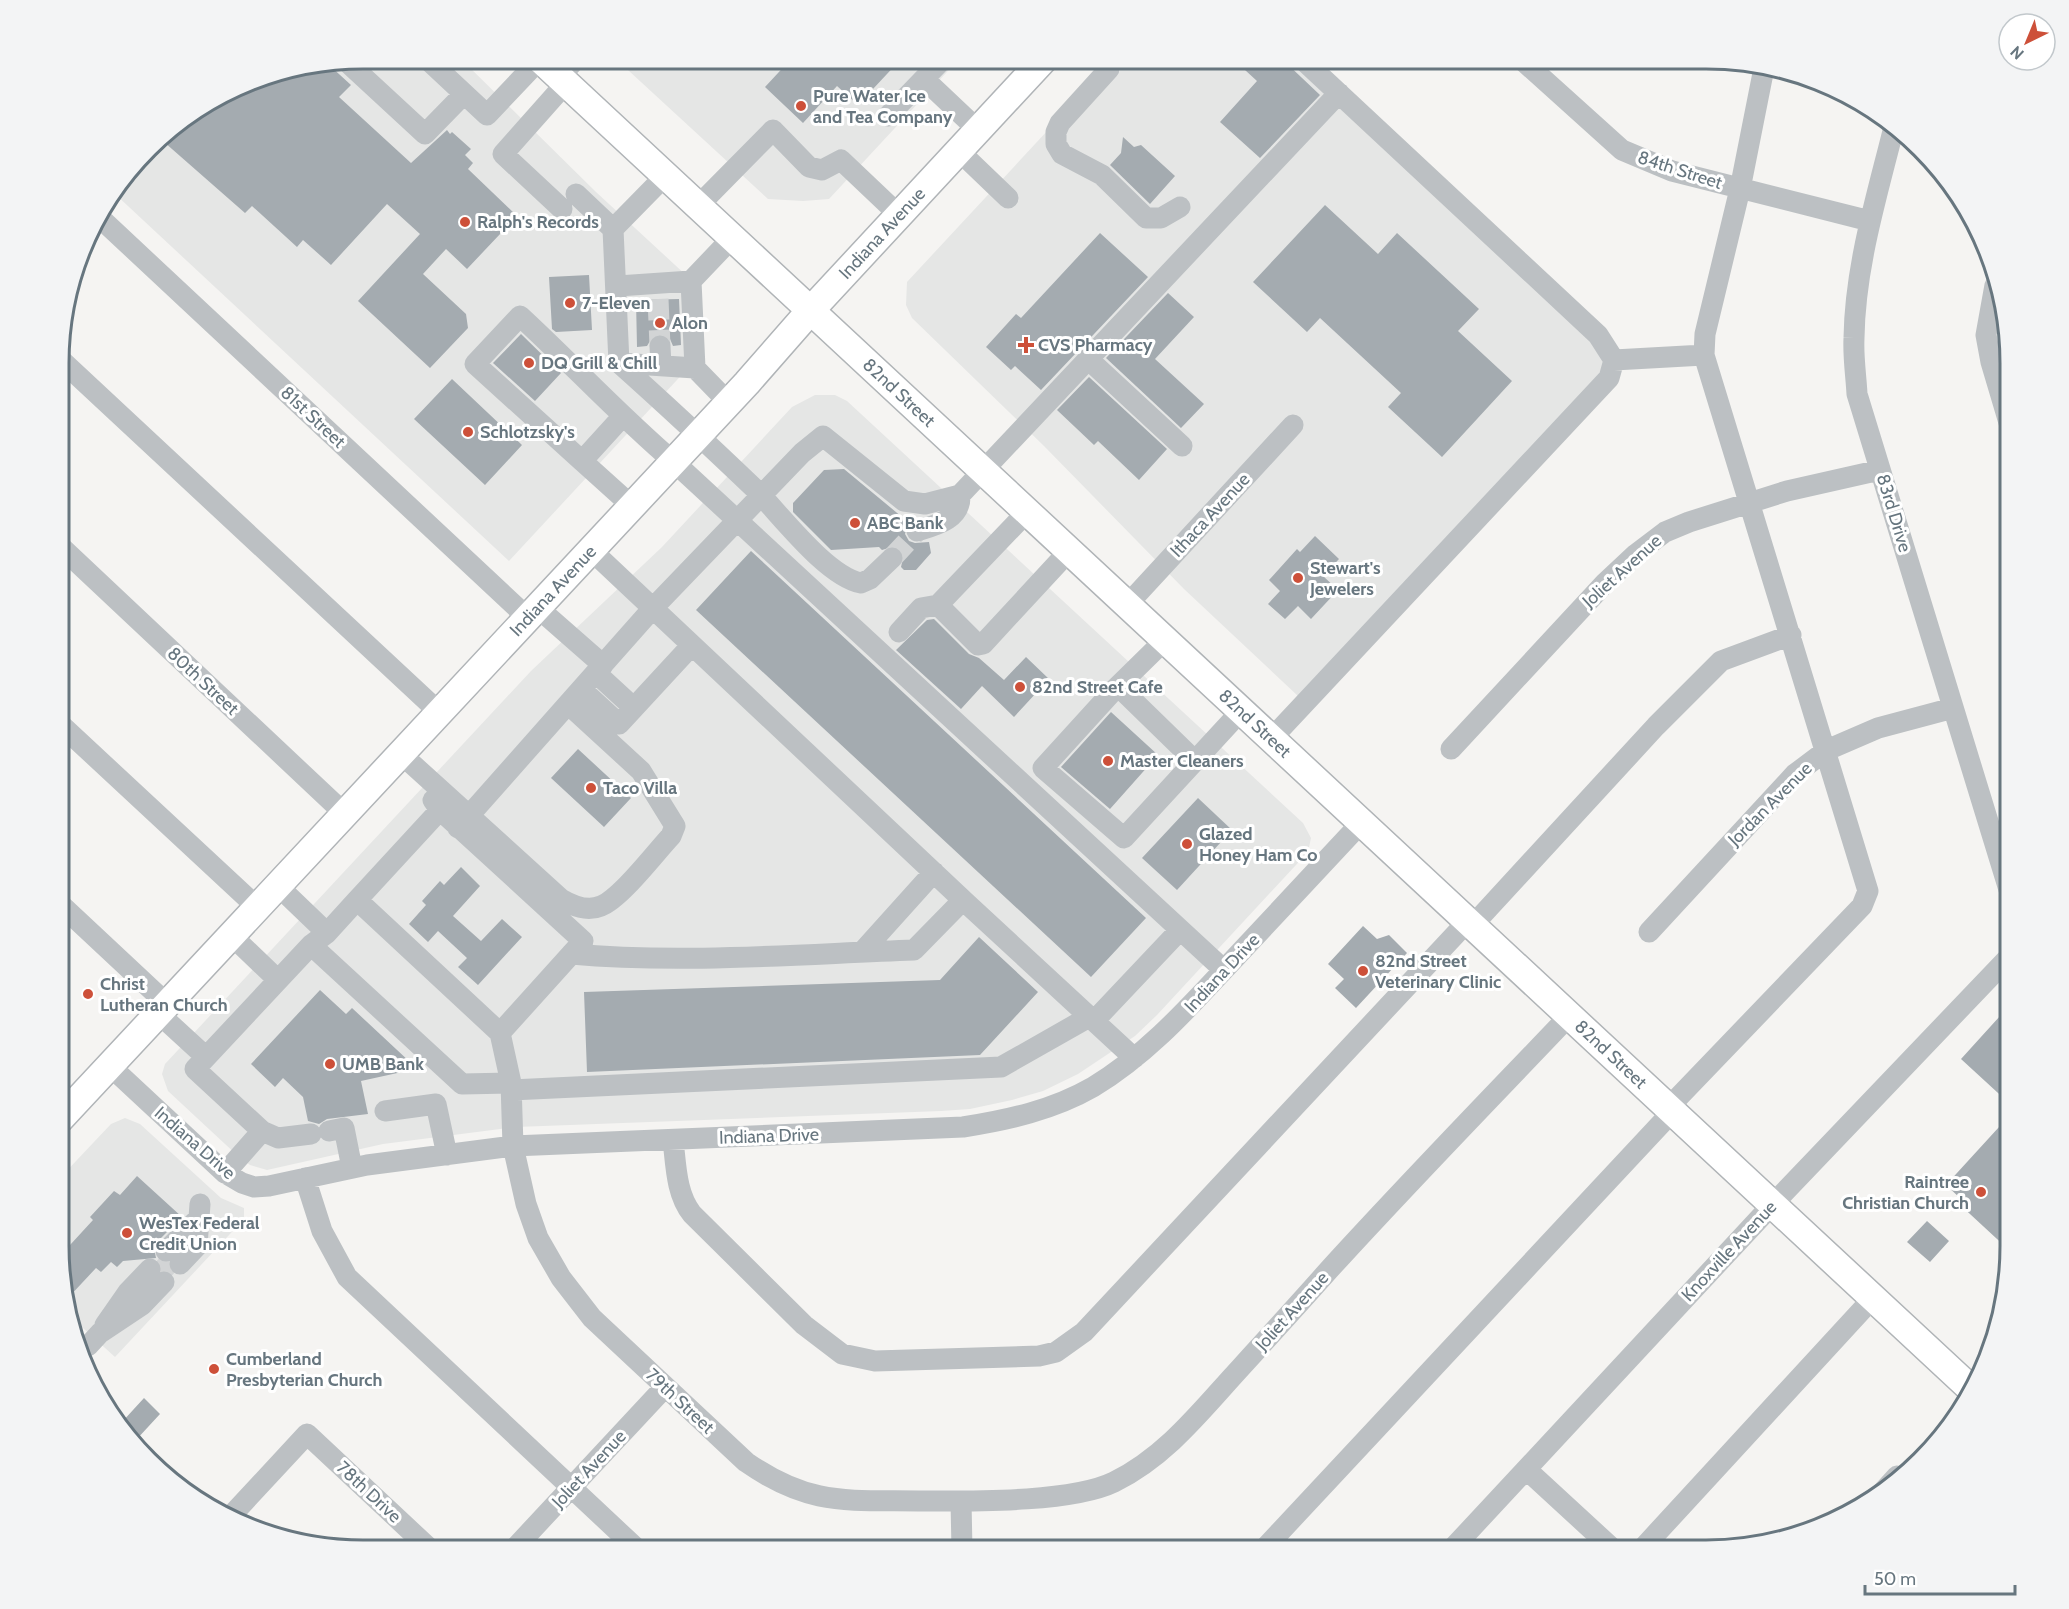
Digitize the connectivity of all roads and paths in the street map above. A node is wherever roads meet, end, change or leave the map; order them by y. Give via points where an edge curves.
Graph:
1 (355, 69) edge
2 (438, 69) edge
3 (553, 69) edge
4 (555, 69) edge
5 (558, 69) edge
6 (929, 69) edge
7 (936, 69) edge
8 (1035, 69) edge
9 (1109, 69) dead end
10 (1313, 69) edge
11 (1532, 69) edge
12 (1763, 75) edge
13 (1339, 93) junction
14 (464, 94) junction
15 (888, 116) dead end
16 (978, 130) junction
17 (1892, 135) edge
18 (958, 151) junction
19 (1062, 154) junction
20 (665, 176) junction
21 (1081, 177) dead end
22 (1740, 189) junction
23 (1008, 198) dead end
24 (698, 206) junction
25 (1180, 207) dead end
26 (899, 215) junction
27 (1870, 221) junction
28 (105, 222) edge
29 (613, 229) junction
30 (732, 238) junction
31 (692, 281) junction
32 (618, 286) junction
33 (1993, 299) edge
34 (810, 311) junction
35 (1704, 355) junction
36 (1088, 358) junction
37 (1614, 360) junction
38 (619, 363) junction
39 (69, 367) edge
40 (695, 368) junction
41 (2000, 392) edge
42 (729, 403) junction
43 (622, 417) junction
44 (1293, 425) dead end
45 (699, 435) junction
46 (1182, 446) dead end
47 (582, 461) junction
48 (674, 462) junction
49 (1881, 470) junction
50 (983, 471) junction
51 (960, 495) junction
52 (762, 496) junction
53 (1750, 503) junction
54 (632, 506) junction
55 (1027, 512) junction
56 (736, 520) junction
57 (917, 531) tunnel mouth
58 (591, 550) junction
59 (1069, 551) junction
60 (69, 555) edge
61 (892, 558) tunnel mouth
62 (938, 605) junction
63 (1127, 605) junction
64 (653, 608) junction
65 (533, 613) junction
66 (898, 632) dead end
67 (1791, 635) junction
68 (1165, 640) junction
69 (692, 645) junction
70 (599, 669) junction
71 (1119, 686) junction
72 (575, 697) junction
73 (634, 708) junction
74 (1953, 708) junction
75 (1241, 711) junction
76 (440, 713) junction
77 (69, 732) edge
78 (1271, 739) junction
79 (1451, 749) dead end
80 (1827, 750) junction
81 (398, 757) junction
82 (1195, 761) junction
83 (440, 810) junction
84 (345, 814) junction
85 (464, 821) junction
86 (1361, 823) junction
87 (2000, 861) edge
88 (934, 873) junction
89 (278, 886) junction
90 (357, 900) junction
91 (963, 900) junction
92 (258, 908) junction
93 (69, 913) edge
94 (1470, 924) junction
95 (1180, 930) junction
96 (1649, 932) dead end
97 (232, 936) junction
98 (319, 939) junction
99 (862, 952) junction
100 (571, 954) junction
101 (2000, 966) edge
102 (1224, 970) junction
103 (278, 980) junction
104 (163, 1009) junction
105 (1569, 1016) junction
106 (1091, 1019) junction
107 (500, 1033) junction
108 (206, 1057) junction
109 (1134, 1059) junction
110 (110, 1066) junction
111 (511, 1087) junction
112 (69, 1110) edge
113 (1670, 1110) junction
114 (385, 1111) dead end
115 (262, 1131) junction
116 (673, 1140) junction
117 (513, 1146) junction
118 (447, 1155) junction
119 (352, 1168) junction
120 (225, 1173) junction
121 (305, 1178) junction
122 (1772, 1205) junction
123 (200, 1211) dead end
124 (173, 1258) tunnel mouth
125 (158, 1275) tunnel mouth
126 (1873, 1298) junction
127 (94, 1339) dead end
128 (1966, 1384) edge
129 (665, 1387) junction
130 (1527, 1470) junction
131 (571, 1488) junction
132 (961, 1501) junction
133 (235, 1511) edge
134 (420, 1540) edge
135 (522, 1540) edge
136 (627, 1540) edge
137 (962, 1540) edge
138 (1272, 1540) edge
139 (1460, 1540) edge
140 (1603, 1540) edge
141 (1650, 1540) edge

1 - 14 street via 425,134
2 - 14 street
3 - 14 street via 487,115
4 - 29 street via 503,154
5 - 20 main road, 82nd Street
6 - 15 street
7 - 16 street
8 - 16 main road, Indiana Avenue
9 - 19 street via 1060,123 1056,144
10 - 13 street
11 - 22 street, 84th Street via 1622,150 1672,171
12 - 22 street
13 - 36 street
13 - 37 street via 1598,335
16 - 18 main road, Indiana Avenue
17 - 27 street, 83rd Drive
18 - 23 street
18 - 26 main road, Indiana Avenue
19 - 21 street
19 - 25 street via 1102,176 1146,218 1161,218
20 - 24 main road, 82nd Street
20 - 29 street
22 - 27 street, 84th Street
22 - 35 street via 1705,334
24 - 26 street via 773,130 809,167 822,170 841,160
24 - 30 main road, 82nd Street
26 - 34 main road, Indiana Avenue
27 - 49 street, 83rd Drive via 1854,339 1857,394
28 - 65 street, 81st Street
29 - 32 street
30 - 31 street
30 - 34 main road, 82nd Street
31 - 32 street via 657,291
31 - 40 street
32 - 38 street
33 - 41 street via 1986,335
34 - 42 main road, Indiana Avenue
34 - 50 main road, 82nd Street
35 - 37 street
35 - 53 street
36 - 46 street
36 - 50 street
37 - 78 street via 1609,378
38 - 40 street via 661,356
38 - 45 street
39 - 76 street
40 - 42 street
42 - 45 main road, Indiana Avenue
43 - 47 street
43 - 47 street via 520,316 475,364
43 - 48 street
44 - 63 street, Ithaca Avenue
45 - 48 main road, Indiana Avenue
45 - 52 street
47 - 54 street
48 - 54 main road, Indiana Avenue
48 - 56 street
49 - 53 street, Joliet Avenue
49 - 74 street, 83rd Drive
50 - 51 street
50 - 55 main road, 82nd Street
51 - 52 street via 925,504 904,501 823,436
51 - 57 street via 954,515
52 - 56 street
52 - 61 street via 796,534 854,581 870,579
53 - 67 street
53 - 79 street, Joliet Avenue via 1665,532 1636,554
54 - 58 main road, Indiana Avenue
55 - 59 main road, 82nd Street
55 - 62 street
56 - 64 street
56 - 95 street
58 - 64 street
58 - 65 main road, Indiana Avenue
59 - 62 street via 983,644 978,645
59 - 63 main road, 82nd Street
60 - 84 street, 80th Street
62 - 66 street via 921,608
63 - 68 main road, 82nd Street
64 - 69 street
64 - 70 street
65 - 70 street, 81st Street
65 - 76 main road, Indiana Avenue
67 - 80 street
67 - 94 street via 1721,661
68 - 71 street
68 - 75 main road, 82nd Street
69 - 73 street
69 - 88 street
70 - 72 street
70 - 73 street, 81st Street
71 - 82 street
71 - 82 street via 1043,768 1124,838
72 - 73 street via 619,724
72 - 85 street
72 - 85 street via 641,771 675,826 671,836 616,896 601,906 573,907
74 - 80 street, Jordan Avenue via 1878,728
74 - 87 street, 83rd Drive
75 - 78 main road, 82nd Street
75 - 82 street
76 - 81 main road, Indiana Avenue
77 - 92 street
78 - 86 main road, 82nd Street
80 - 96 street, Jordan Avenue via 1795,774
80 - 113 street via 1866,880 1866,900
81 - 83 street
81 - 84 main road, Indiana Avenue
81 - 85 street
83 - 85 street
83 - 90 street
84 - 89 main road, Indiana Avenue
85 - 100 street via 583,941
86 - 94 main road, 82nd Street
86 - 102 street, Indiana Drive
88 - 91 street
88 - 99 street
89 - 92 main road, Indiana Avenue
89 - 98 street
90 - 98 street
90 - 107 street
91 - 99 street via 914,950
91 - 106 street
92 - 97 main road, Indiana Avenue
93 - 104 street
94 - 105 main road, 82nd Street
94 - 116 street via 1084,1332 1056,1352 1039,1356 901,1361 842,1354 804,1325 684,1204
95 - 102 street
95 - 106 street
97 - 103 street
97 - 104 main road, Indiana Avenue
98 - 103 street
98 - 111 street via 462,1084
99 - 100 street via 686,958
100 - 107 street
101 - 122 street, Knoxville Avenue
102 - 109 street, Indiana Drive
103 - 108 street
104 - 108 street
104 - 110 main road, Indiana Avenue
105 - 113 main road, 82nd Street
105 - 132 street, Joliet Avenue via 1166,1448 1120,1479 1083,1493
106 - 109 street
106 - 111 street via 1001,1067
107 - 111 street, 79th Street
108 - 115 street via 195,1069
109 - 116 street, Indiana Drive via 1092,1087 1053,1106 1008,1120 963,1127
110 - 112 main road, Indiana Avenue
110 - 120 street, Indiana Drive
111 - 117 street, 79th Street
113 - 122 main road, 82nd Street
113 - 138 street
114 - 118 street via 436,1104
115 - 119 street via 278,1138 344,1128
115 - 120 street
116 - 117 street, Indiana Drive
117 - 118 street, Indiana Drive
117 - 129 street, 79th Street via 538,1238 561,1278 592,1318
118 - 119 street, Indiana Drive
119 - 121 street, Indiana Drive
120 - 121 street, Indiana Drive via 254,1187
121 - 131 street via 322,1231 346,1277
122 - 126 main road, 82nd Street
122 - 130 street, Knoxville Avenue
123 - 124 street via 197,1246
125 - 127 street via 142,1305
126 - 128 main road, 82nd Street
126 - 141 street
129 - 131 street, Joliet Avenue
129 - 132 street, 79th Street via 746,1462 791,1489 828,1500
130 - 139 street, Knoxville Avenue
130 - 140 street
131 - 135 street, Joliet Avenue
131 - 136 street
132 - 137 street
133 - 134 street, 78th Drive via 307,1434

